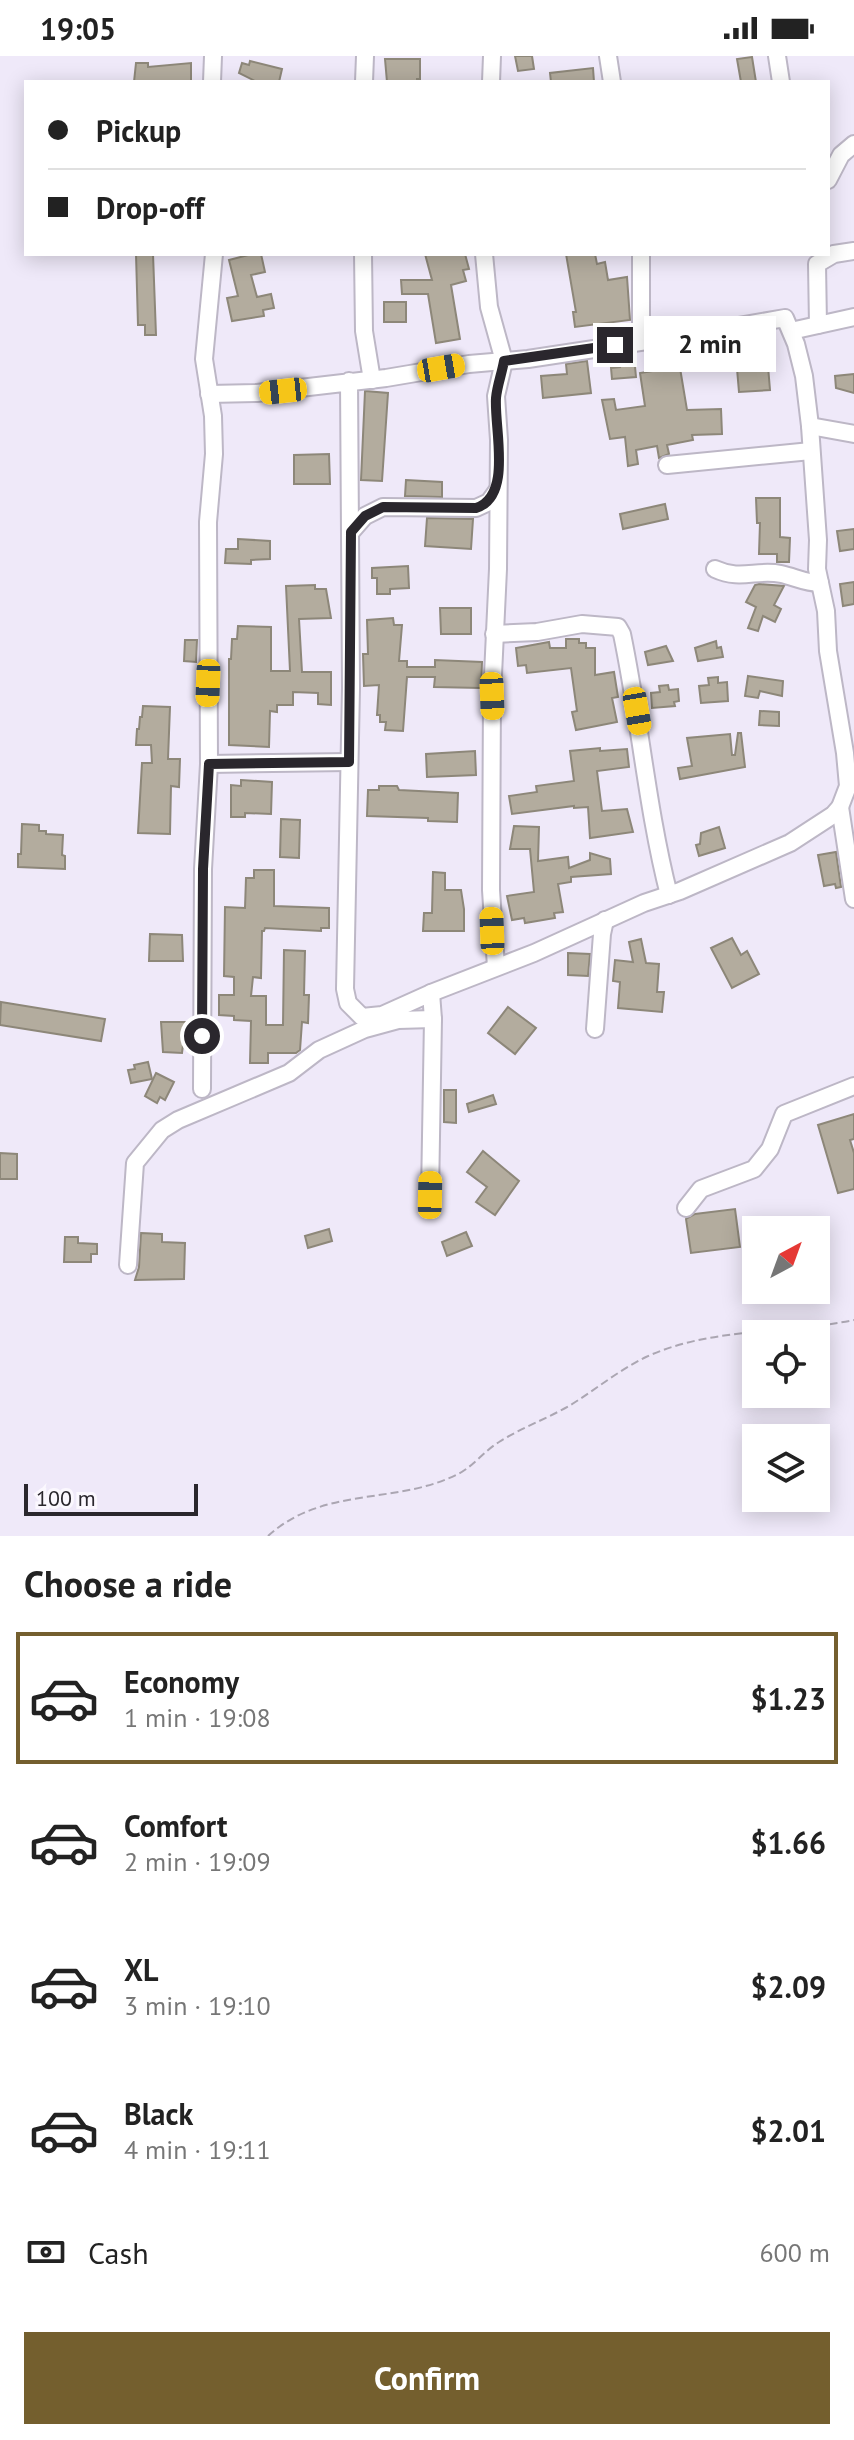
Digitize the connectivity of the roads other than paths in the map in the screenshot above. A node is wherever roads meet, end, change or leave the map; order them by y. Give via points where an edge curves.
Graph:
1 (213, 56) edge
2 (365, 56) edge
3 (492, 56) edge
4 (608, 56) edge
5 (777, 56) edge
6 (212, 80) edge
7 (364, 80) edge
8 (491, 80) edge
9 (612, 80) edge
10 (781, 80) edge
11 (854, 144) edge
12 (830, 176) edge
13 (854, 251) edge
14 (830, 255) edge
15 (214, 256) edge
16 (363, 256) edge
17 (484, 256) edge
18 (641, 256) edge
19 (817, 257) edge
20 (854, 317) edge
21 (818, 325) junction
22 (791, 331) junction
23 (641, 341) junction
24 (504, 361) junction
25 (372, 380) junction
26 (349, 381) junction
27 (209, 394) junction
28 (810, 426) junction
29 (854, 434) edge
30 (811, 451) junction
31 (667, 465) dead end
32 (497, 491) junction
33 (351, 532) junction
34 (715, 569) dead end
35 (820, 583) junction
36 (494, 634) junction
37 (349, 762) junction
38 (209, 764) junction
39 (850, 771) edge
40 (840, 807) junction
41 (669, 895) junction
42 (854, 899) edge
43 (605, 920) junction
44 (496, 967) junction
45 (431, 993) junction
46 (433, 1019) junction
47 (595, 1029) dead end
48 (854, 1086) edge
49 (202, 1089) dead end
50 (430, 1195) dead end
51 (686, 1208) dead end
52 (128, 1265) dead end

1 - 6 street
2 - 7 street
3 - 8 street
4 - 9 street
5 - 10 street
11 - 12 street
13 - 14 street
15 - 27 street via 204,351
16 - 25 street via 364,331
17 - 24 street via 489,307
18 - 23 street
19 - 21 street
20 - 21 street
21 - 22 street
22 - 23 street via 785,318
22 - 28 street
23 - 24 street
24 - 25 street
24 - 32 street via 496,396
25 - 26 street
26 - 27 street
26 - 33 street
27 - 38 street via 214,454 208,522
28 - 29 street
28 - 30 street
30 - 31 street
30 - 35 street
32 - 33 street via 476,508 383,507
32 - 36 street
33 - 37 street
34 - 35 street via 736,576 781,574
35 - 39 street
36 - 41 street via 582,624 618,627
36 - 44 street via 491,890
37 - 38 street
37 - 45 street via 348,1003 362,1017 373,1017
38 - 49 street
39 - 40 street
40 - 41 street via 790,843
40 - 42 street
41 - 43 street
43 - 44 street
43 - 47 street
44 - 45 street
45 - 46 street
46 - 50 street
46 - 52 street via 380,1023 349,1035 289,1073 162,1130 135,1163
48 - 51 street via 784,1114 770,1149 754,1169 701,1189

